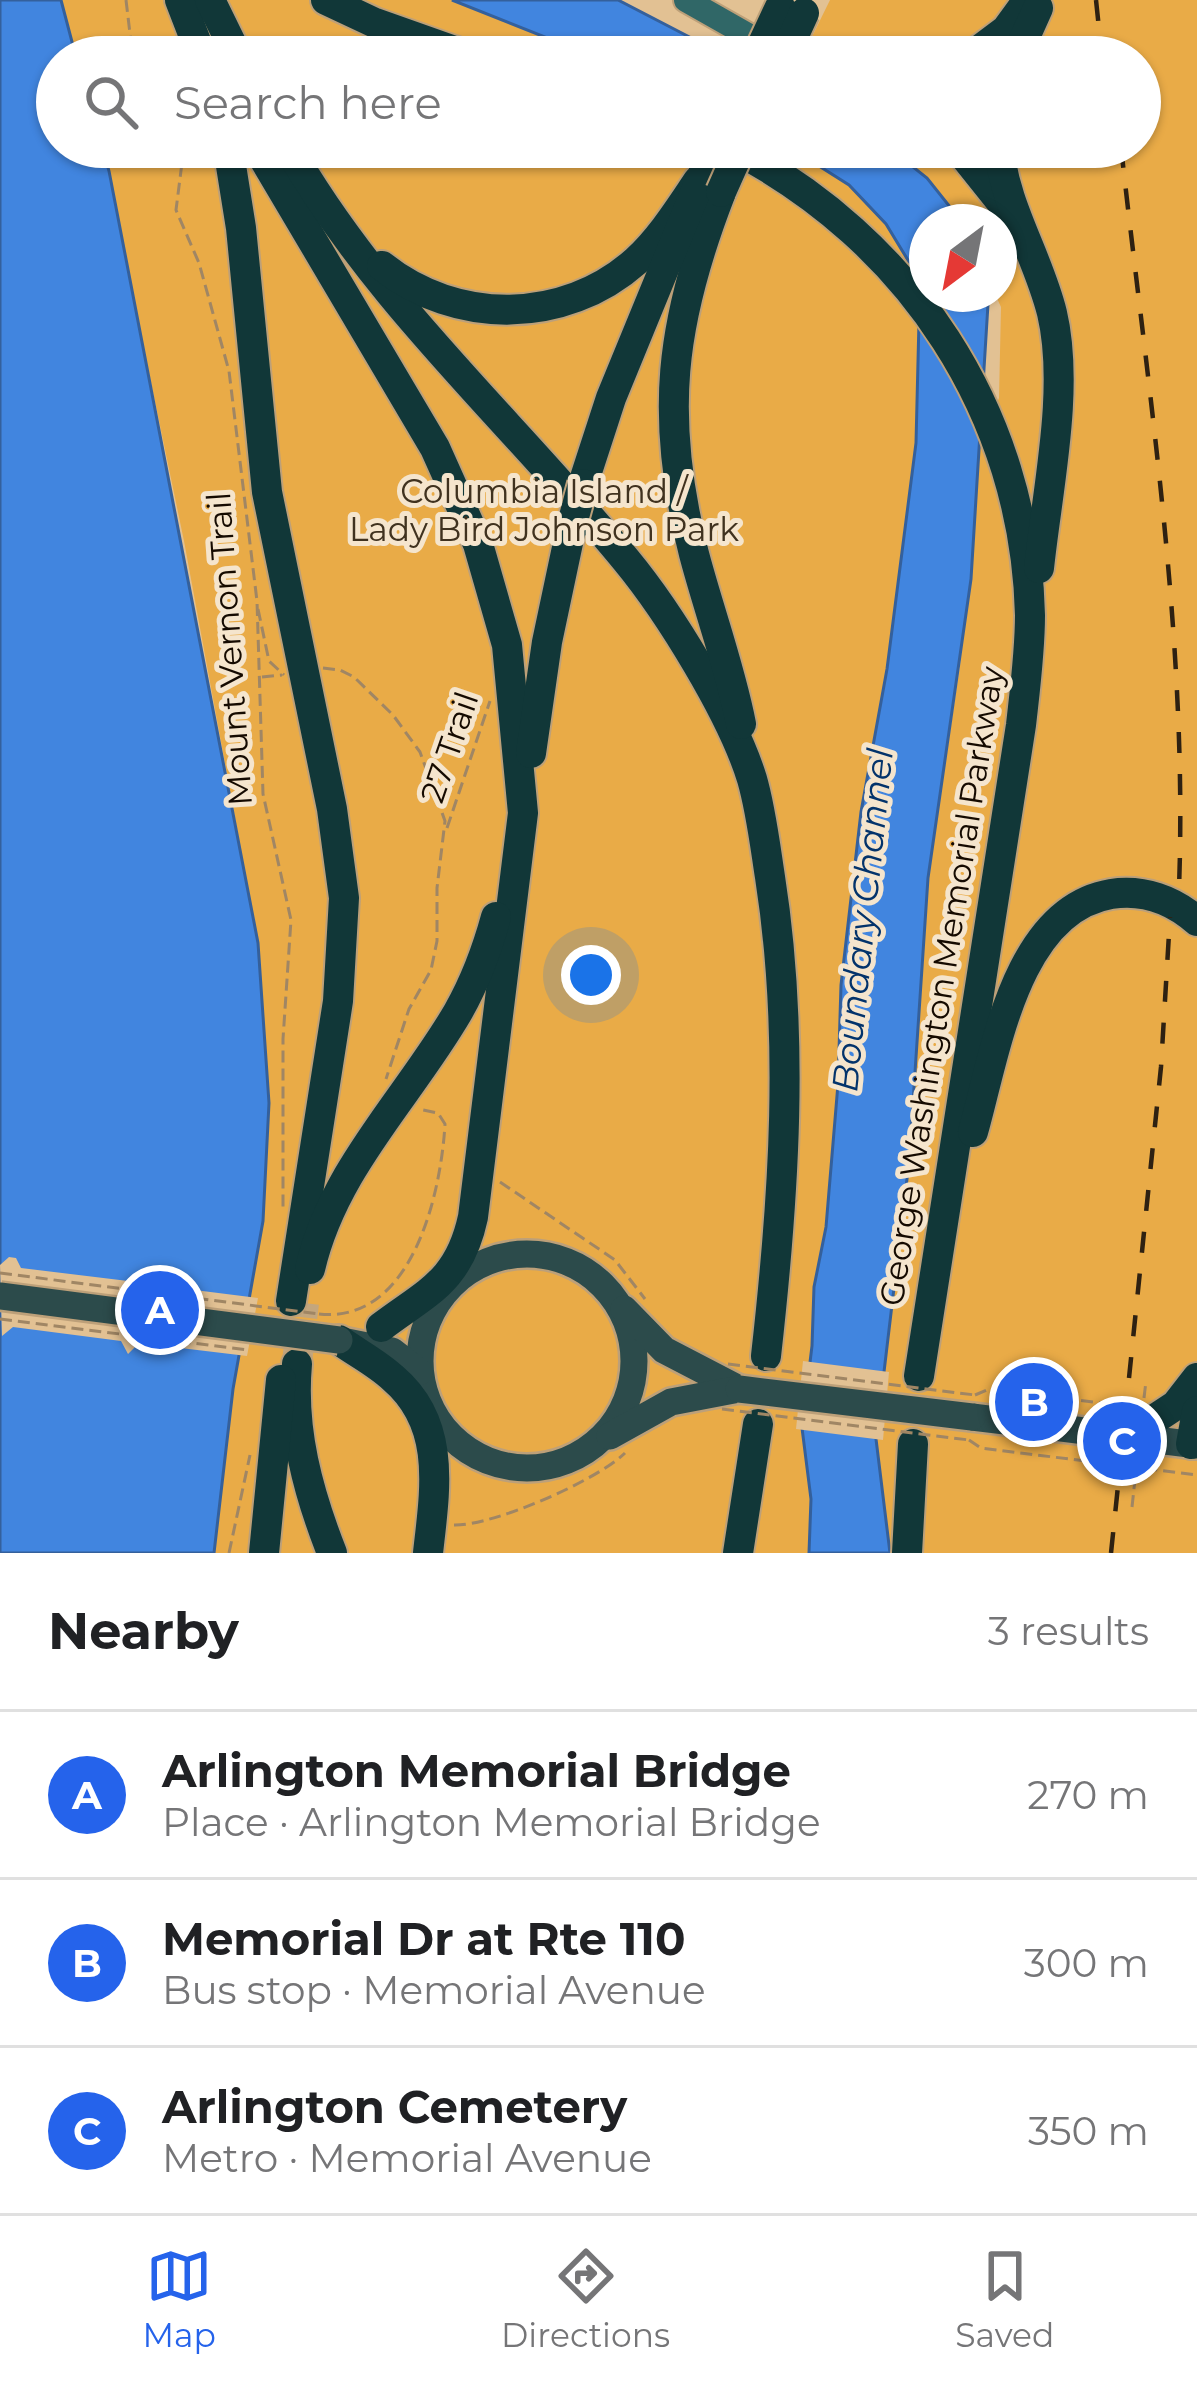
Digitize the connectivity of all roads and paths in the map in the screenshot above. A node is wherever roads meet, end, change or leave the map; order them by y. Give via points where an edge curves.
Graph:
1 (126, 0) edge
2 (326, 0) edge
3 (686, 0) edge
4 (191, 3) edge
5 (798, 4) edge
6 (1035, 5) edge
7 (130, 36) edge
8 (200, 36) edge
9 (220, 36) edge
10 (412, 36) edge
11 (741, 36) edge
12 (782, 36) edge
13 (998, 36) edge
14 (1010, 36) edge
15 (1024, 36) edge
16 (181, 168) edge
17 (232, 168) edge
18 (270, 168) edge
19 (301, 168) edge
20 (712, 168) edge
21 (725, 168) edge
22 (766, 168) edge
23 (973, 168) edge
24 (1002, 168) edge
25 (710, 187) junction
26 (1022, 231) junction
27 (343, 234) junction
28 (256, 601) junction
29 (1030, 618) junction
30 (312, 670) dead end
31 (294, 673) dead end
32 (284, 675) junction
33 (259, 677) junction
34 (495, 687) dead end
35 (752, 777) junction
36 (523, 813) junction
37 (445, 835) junction
38 (519, 848) junction
39 (1197, 922) edge
40 (388, 1087) dead end
41 (410, 1106) dead end
42 (484, 1181) junction
43 (283, 1215) dead end
44 (937, 1246) junction
45 (473, 1266) junction
46 (0, 1273) edge
47 (446, 1293) junction
48 (0, 1296) edge
49 (634, 1305) junction
50 (305, 1306) junction
51 (0, 1319) edge
52 (381, 1327) junction
53 (339, 1340) junction
54 (246, 1350) dead end
55 (766, 1356) dead end
56 (419, 1372) junction
57 (919, 1376) dead end
58 (1197, 1378) edge
59 (724, 1386) junction
60 (1148, 1409) dead end
61 (1197, 1411) edge
62 (972, 1417) junction
63 (435, 1418) junction
64 (758, 1424) dead end
65 (1129, 1436) junction
66 (596, 1444) junction
67 (633, 1444) dead end
68 (913, 1444) dead end
69 (1194, 1444) edge
70 (1197, 1475) edge
71 (440, 1511) junction
72 (265, 1553) edge
73 (332, 1553) edge
74 (428, 1553) edge
75 (738, 1553) edge
76 (907, 1553) edge

1 - 7 path
2 - 10 highway
3 - 11 street
4 - 8 highway
4 - 9 highway
5 - 12 highway, bridge
6 - 13 highway
6 - 14 highway
6 - 15 highway
16 - 28 path, Mount Vernon Trail via 176,210 230,371
17 - 50 highway via 267,492 344,898
18 - 36 highway via 404,393 478,544 507,645
19 - 27 highway
20 - 25 highway
21 - 25 highway, bridge
22 - 29 highway, George Washington Memorial Parkway via 878,252 950,343 994,432 1019,516
23 - 26 highway
24 - 26 highway
25 - 27 highway via 620,274 526,309 474,308 426,294
25 - 35 highway via 676,342 673,437
25 - 36 highway, bridge via 611,398 583,484 547,641
26 - 29 highway via 1052,312 1058,365
27 - 35 highway via 643,580
28 - 32 path via 269,661
28 - 33 path, Mount Vernon Trail
29 - 44 highway, George Washington Memorial Parkway via 1016,763
30 - 37 path via 354,677 392,715 420,752
31 - 32 path
32 - 33 path
33 - 43 path, Mount Vernon Trail via 263,794 291,920
34 - 37 path, 27 Trail
35 - 55 highway via 777,921 785,1044
36 - 38 highway
37 - 40 path via 431,970 409,1009
38 - 42 highway
38 - 50 highway via 461,1007 329,1210
39 - 44 highway via 1161,898 1119,893 1084,903 1049,931 1010,1002
41 - 50 path via 437,1113 445,1124 423,1232 376,1301 354,1313
42 - 45 highway
42 - 49 path via 608,1255 632,1280
42 - 52 highway via 454,1265 430,1294
44 - 57 highway, George Washington Memorial Parkway
45 - 47 main road
45 - 49 main road via 518,1252 561,1258
46 - 50 path, bridge
47 - 52 main road via 418,1315
47 - 56 main road via 425,1330
48 - 53 main road, bridge
49 - 59 main road via 664,1350
49 - 66 main road via 630,1379
51 - 54 path, bridge
52 - 53 main road
53 - 56 main road via 392,1351
53 - 71 highway via 398,1381 421,1412 433,1442
56 - 63 main road
58 - 65 highway via 1176,1405
59 - 62 main road, bridge
59 - 62 path, bridge
59 - 62 path, bridge
59 - 66 main road via 658,1407
60 - 62 path via 988,1389
61 - 69 highway
62 - 65 main road
62 - 70 path via 981,1448
63 - 66 main road via 471,1450 514,1470 556,1467
63 - 71 highway via 445,1467
64 - 75 highway
65 - 69 main road
67 - 71 path via 589,1479 480,1523
68 - 76 highway
71 - 74 highway
72 - 73 highway via 290,1363 300,1450

